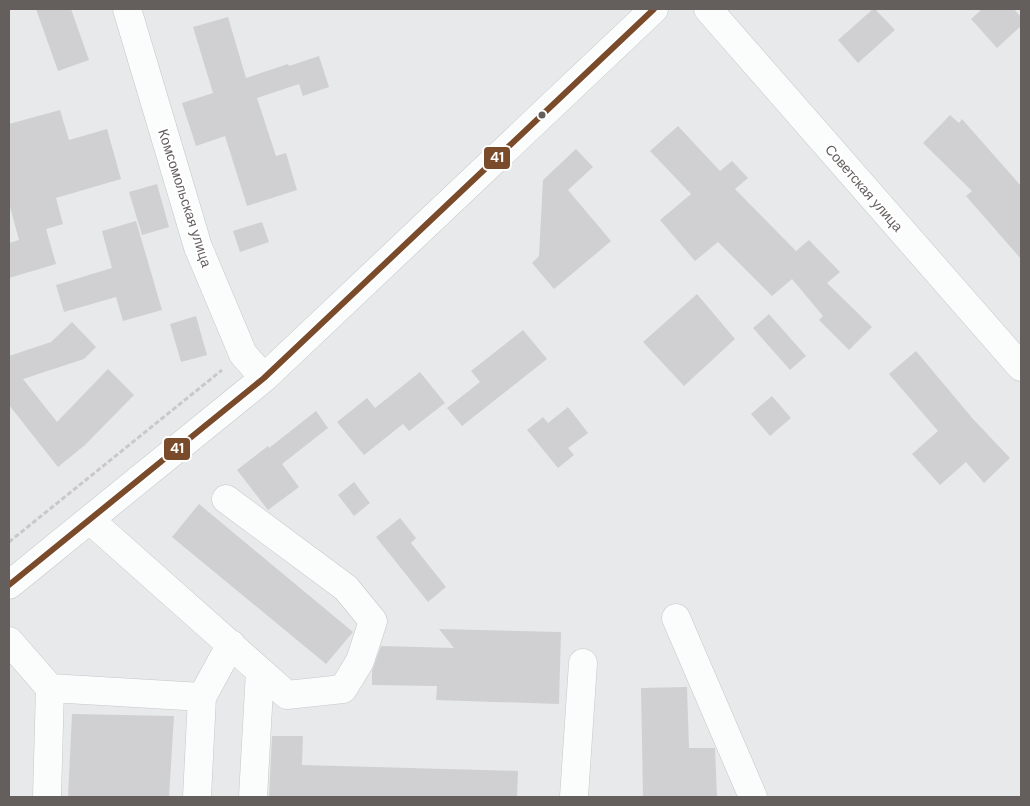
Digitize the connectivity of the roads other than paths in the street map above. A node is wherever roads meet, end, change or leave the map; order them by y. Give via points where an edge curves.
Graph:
1 (126, 9) edge
2 (654, 9) edge
3 (708, 9) edge
4 (1021, 367) edge
5 (264, 378) junction
6 (226, 499) dead end
7 (90, 520) junction
8 (9, 585) edge
9 (676, 618) dead end
10 (9, 641) edge
11 (230, 644) junction
12 (583, 663) dead end
13 (260, 671) junction
14 (50, 688) junction
15 (202, 697) junction
16 (47, 797) edge
17 (197, 797) edge
18 (253, 797) edge
19 (574, 797) edge
20 (753, 797) edge

1 - 5 street, Комсомольская улица via 198,247 243,354
2 - 5 street
3 - 4 street, Советская улица
5 - 7 street
6 - 13 street via 346,588 373,621 360,661 343,689 288,695
7 - 8 street
7 - 11 street
9 - 20 street
10 - 14 street
11 - 13 street
11 - 15 street
12 - 19 street
13 - 18 street
14 - 15 street
14 - 16 street
15 - 17 street

